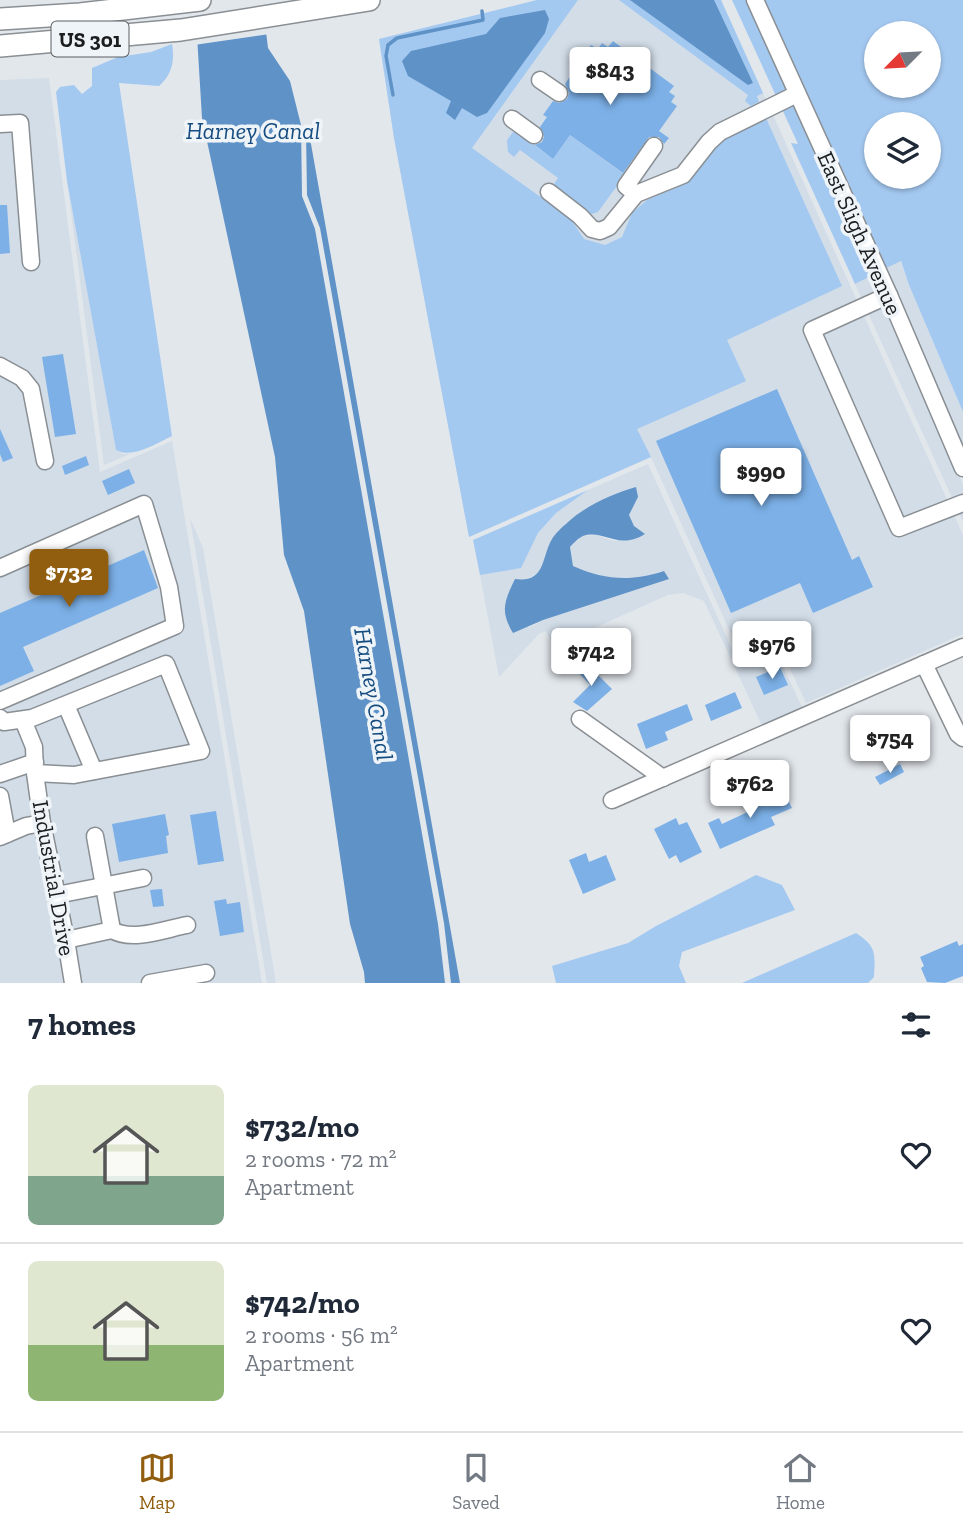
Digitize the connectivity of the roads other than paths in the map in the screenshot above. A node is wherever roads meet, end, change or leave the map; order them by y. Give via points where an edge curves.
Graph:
1 (200, 0) edge
2 (369, 0) edge
3 (755, 0) edge
4 (286, 6) edge
5 (0, 19) edge
6 (0, 46) edge
7 (540, 80) dead end
8 (559, 93) dead end
9 (797, 94) junction
10 (512, 119) dead end
11 (0, 124) edge
12 (534, 135) dead end
13 (654, 146) dead end
14 (549, 192) dead end
15 (636, 194) junction
16 (31, 261) dead end
17 (889, 295) junction
18 (0, 366) edge
19 (45, 461) dead end
20 (963, 468) edge
21 (963, 502) edge
22 (0, 568) edge
23 (963, 647) edge
24 (923, 664) junction
25 (0, 701) edge
26 (66, 705) junction
27 (0, 718) edge
28 (23, 719) junction
29 (580, 719) dead end
30 (963, 738) edge
31 (35, 767) junction
32 (94, 771) junction
33 (0, 774) edge
34 (663, 778) junction
35 (0, 796) edge
36 (612, 800) dead end
37 (42, 823) junction
38 (4, 835) edge
39 (95, 836) dead end
40 (144, 878) dead end
41 (104, 886) junction
42 (57, 895) junction
43 (187, 925) dead end
44 (112, 930) junction
45 (66, 940) junction
46 (206, 972) dead end
47 (73, 983) edge
48 (150, 983) edge

1 - 5 main road, US 301
2 - 4 main road, US 301
3 - 9 street, East Sligh Avenue
4 - 6 main road, US 301 via 181,30
7 - 8 street
9 - 15 street via 720,132 683,175
9 - 17 street, East Sligh Avenue
10 - 12 street
11 - 16 street via 20,123
13 - 15 street via 626,186
14 - 15 street via 600,231 609,227
17 - 20 street, East Sligh Avenue
17 - 21 street via 812,330 899,528
18 - 19 street via 31,389
22 - 25 street via 144,504 169,587 174,626
23 - 24 street
24 - 30 street
24 - 34 street
26 - 28 street
26 - 32 street
26 - 32 street via 166,664 201,751
27 - 28 street via 4,722
28 - 31 street, Industrial Drive via 34,747
29 - 34 street
31 - 32 street via 74,775
31 - 33 street
31 - 37 street, Industrial Drive
34 - 36 street
35 - 38 street
37 - 38 street
37 - 42 street, Industrial Drive
39 - 41 street
40 - 41 street
41 - 42 street
41 - 44 street
42 - 45 street, Industrial Drive
43 - 44 street via 130,935
44 - 45 street
45 - 47 street, Industrial Drive
46 - 48 street

